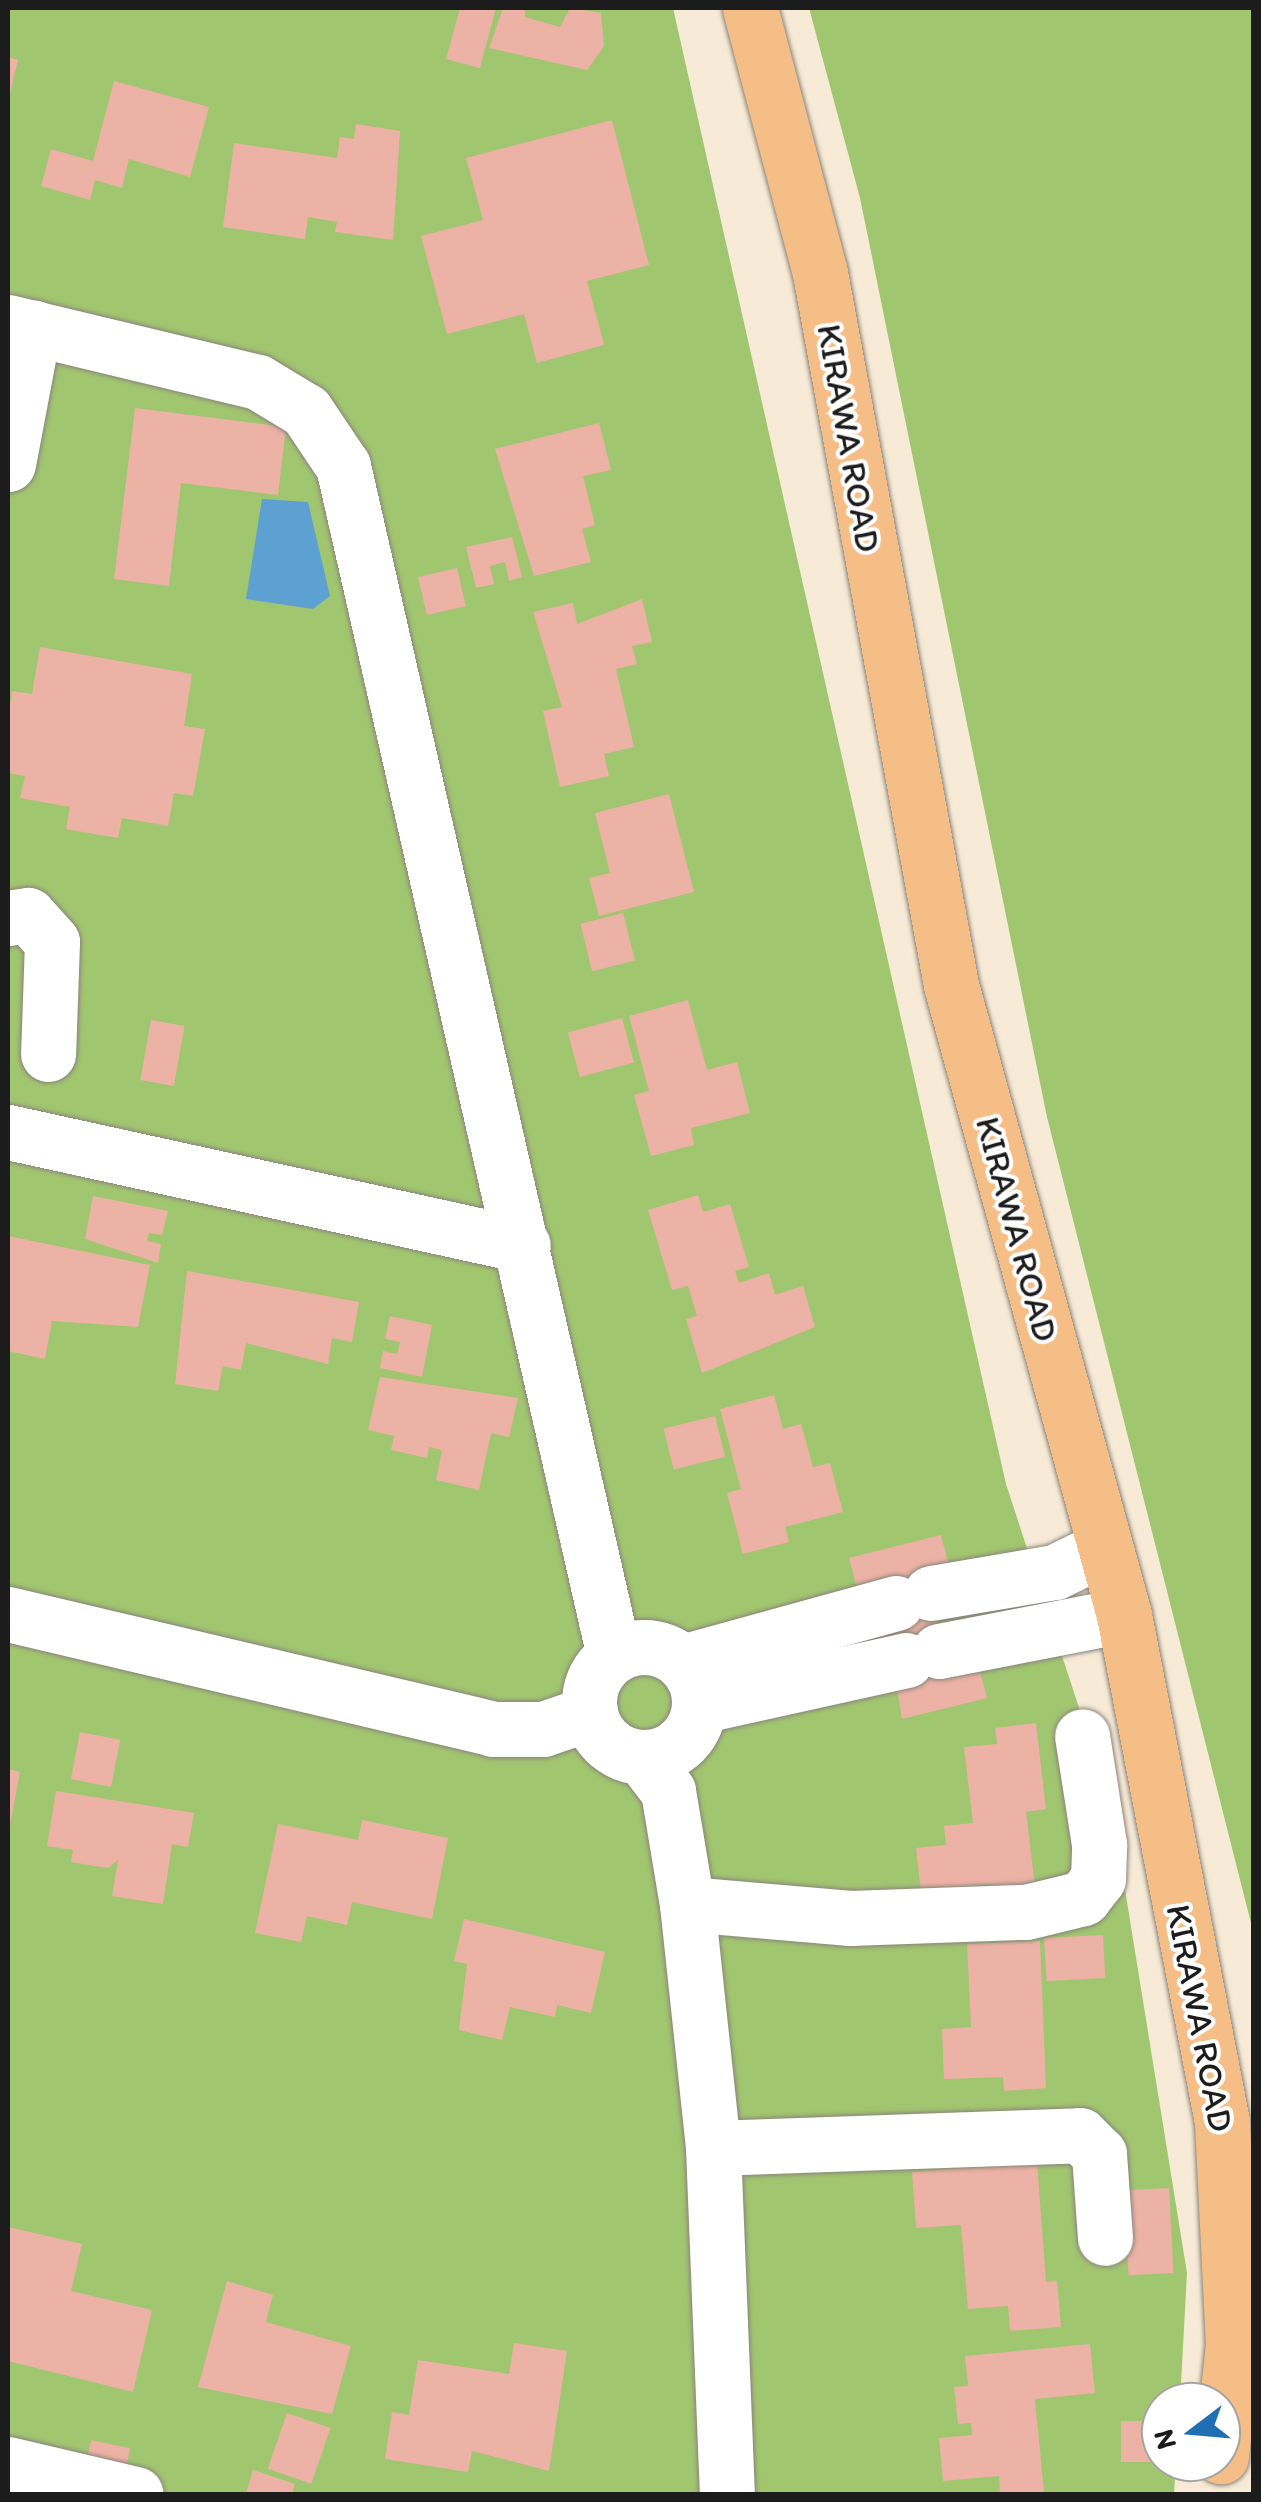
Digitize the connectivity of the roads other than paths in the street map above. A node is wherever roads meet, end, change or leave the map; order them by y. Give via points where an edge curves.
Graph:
1 (750, 8) edge
2 (21, 324) edge
3 (8, 464) edge
4 (8, 918) edge
5 (48, 1054) dead end
6 (8, 1132) edge
7 (522, 1245) junction
8 (1104, 1548) junction
9 (8, 1614) edge
10 (1124, 1615) junction
11 (614, 1656) junction
12 (690, 1684) junction
13 (590, 1714) junction
14 (1082, 1736) dead end
15 (642, 1757) junction
16 (687, 1904) junction
17 (713, 2148) junction
18 (1105, 2238) dead end
19 (1229, 2382) edge
20 (8, 2464) edge
21 (136, 2494) edge
22 (727, 2494) edge

1 - 8 main road, KIRAWA ROAD via 820,273 947,968
2 - 3 street
2 - 7 street via 258,382 306,411 343,466
4 - 5 street via 28,915 52,942
6 - 7 street
7 - 11 street
8 - 10 main road, KIRAWA ROAD
8 - 12 street via 1055,1572 914,1598
9 - 13 street via 492,1729 543,1729
10 - 12 street via 922,1656
10 - 19 main road, KIRAWA ROAD via 1222,2122
11 - 12 street via 648,1648
11 - 13 street via 591,1687
12 - 15 street via 670,1751
13 - 15 street via 615,1749
14 - 16 street via 1099,1844 1098,1879 1083,1898 1026,1912 850,1918
15 - 16 street via 668,1790
16 - 17 street
17 - 18 street via 1080,2135 1099,2154
17 - 22 street
20 - 21 street

